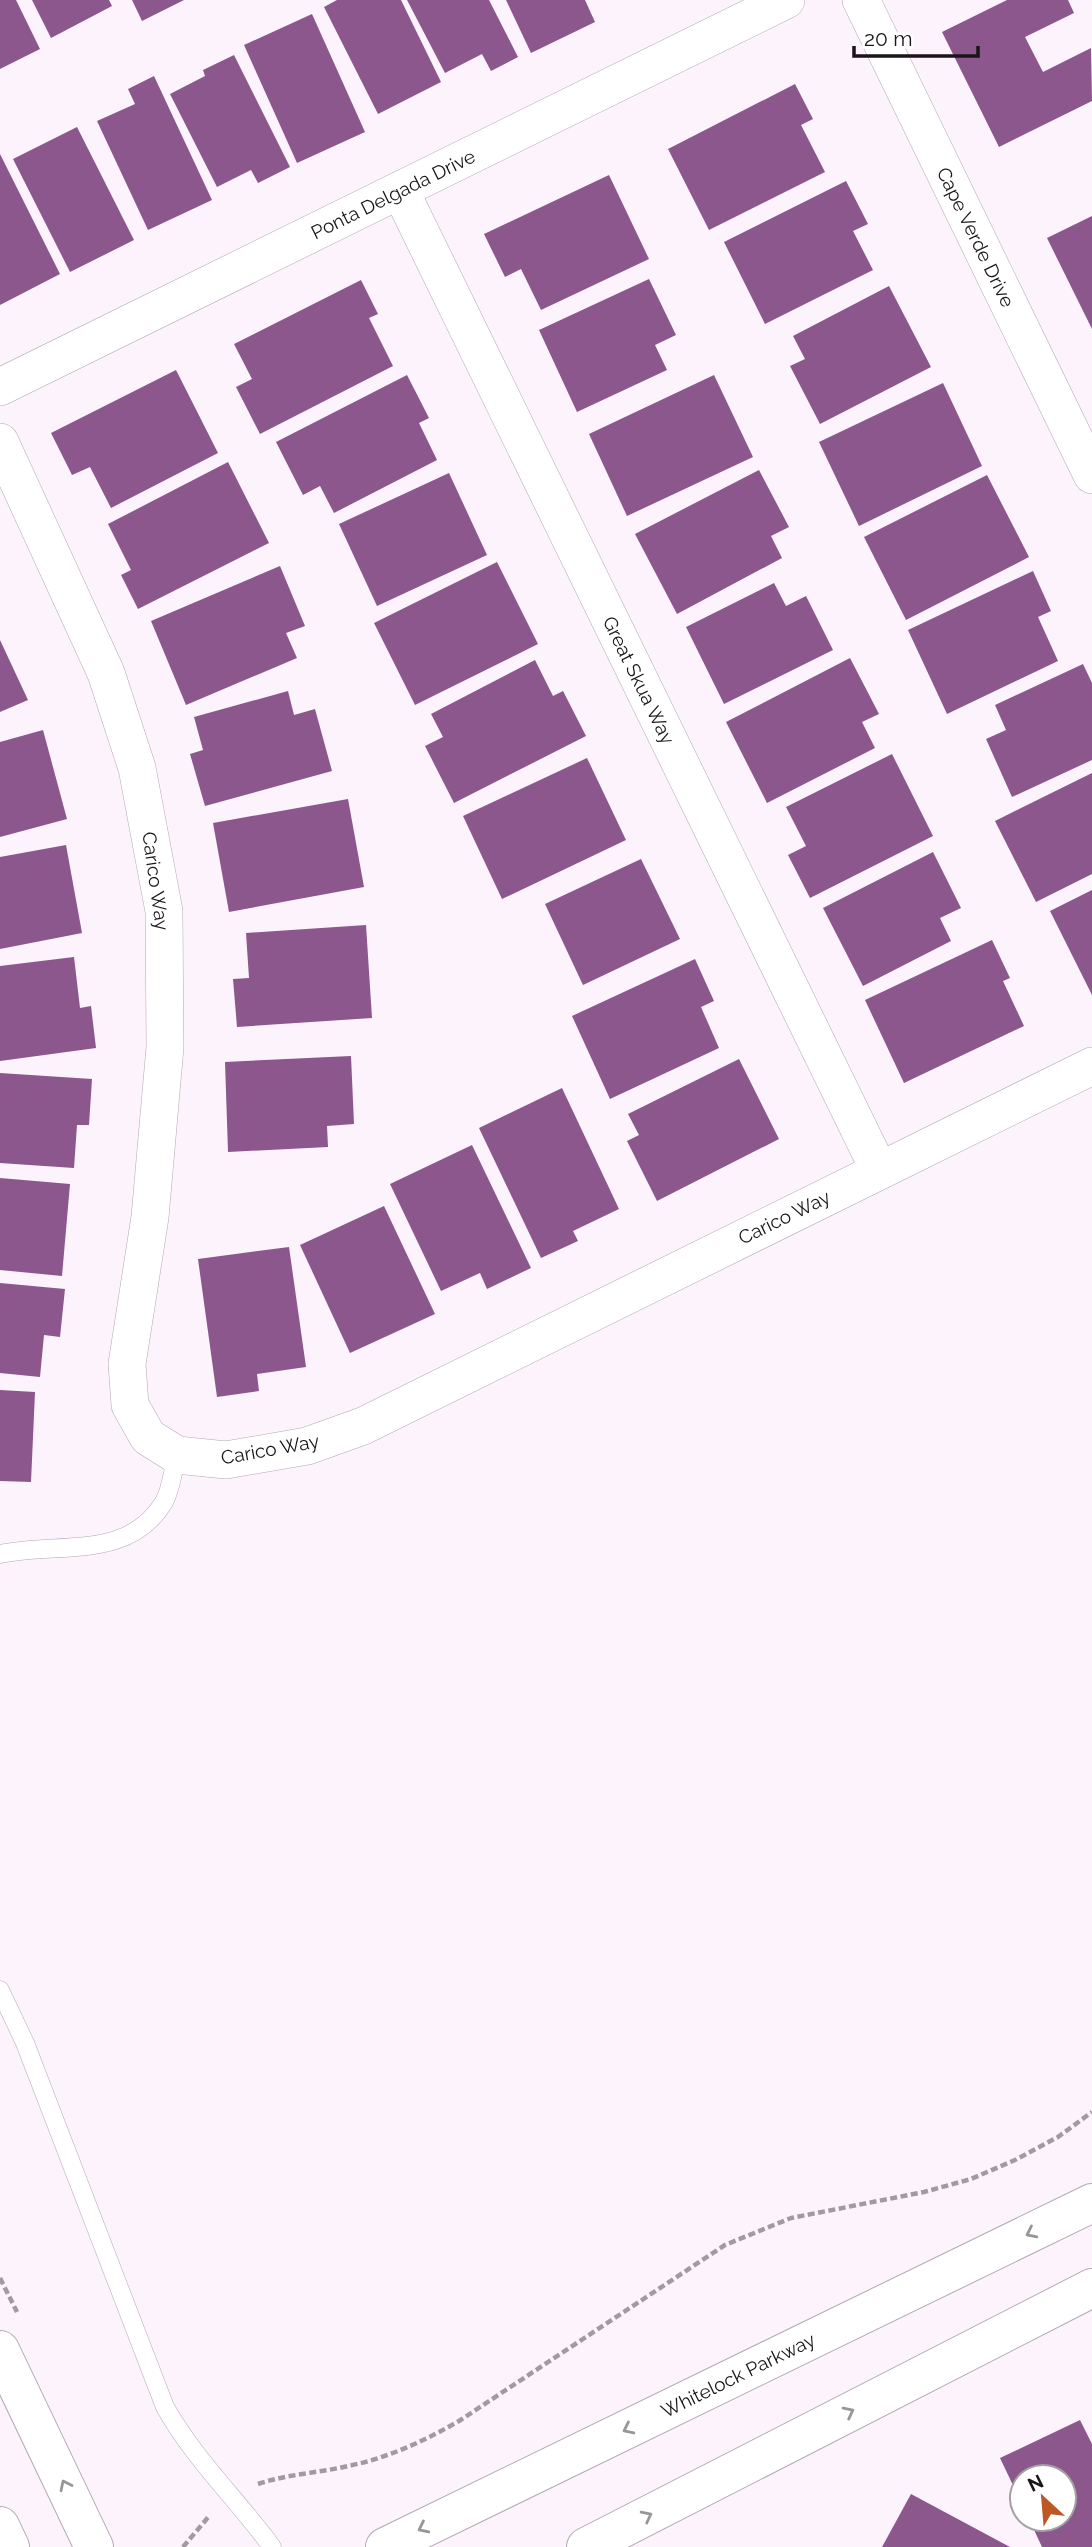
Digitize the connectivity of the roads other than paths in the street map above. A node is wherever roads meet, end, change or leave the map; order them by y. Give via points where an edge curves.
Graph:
1 (786, 0) edge
2 (861, 0) edge
3 (400, 190) junction
4 (0, 387) edge
5 (0, 442) edge
6 (1091, 468) edge
7 (1092, 1066) edge
8 (879, 1170) junction
9 (177, 1455) junction
10 (0, 1554) edge
11 (0, 1990) edge
12 (1092, 2203) edge
13 (1092, 2288) edge
14 (1, 2354) edge
15 (0, 2526) edge
16 (10, 2547) edge
17 (94, 2547) edge
18 (272, 2547) edge
19 (385, 2547) edge
20 (586, 2547) edge

1 - 3 street, Ponta Delgada Drive
2 - 6 street, Cape Verde Drive
3 - 4 street, Ponta Delgada Drive
3 - 8 street, Great Skua Way
5 - 9 street, Carico Way via 106,673 137,768 164,911 164,1060 150,1217 127,1364 130,1405 142,1427 148,1437
7 - 8 street, Carico Way
8 - 9 street, Carico Way via 363,1426 307,1446 226,1460
9 - 10 lane via 165,1500 137,1531 96,1546
11 - 18 lane via 25,2043 165,2407 198,2458
12 -> 19 main road, Whitelock Parkway
20 -> 13 main road
17 -> 14 main road
15 - 16 main road

